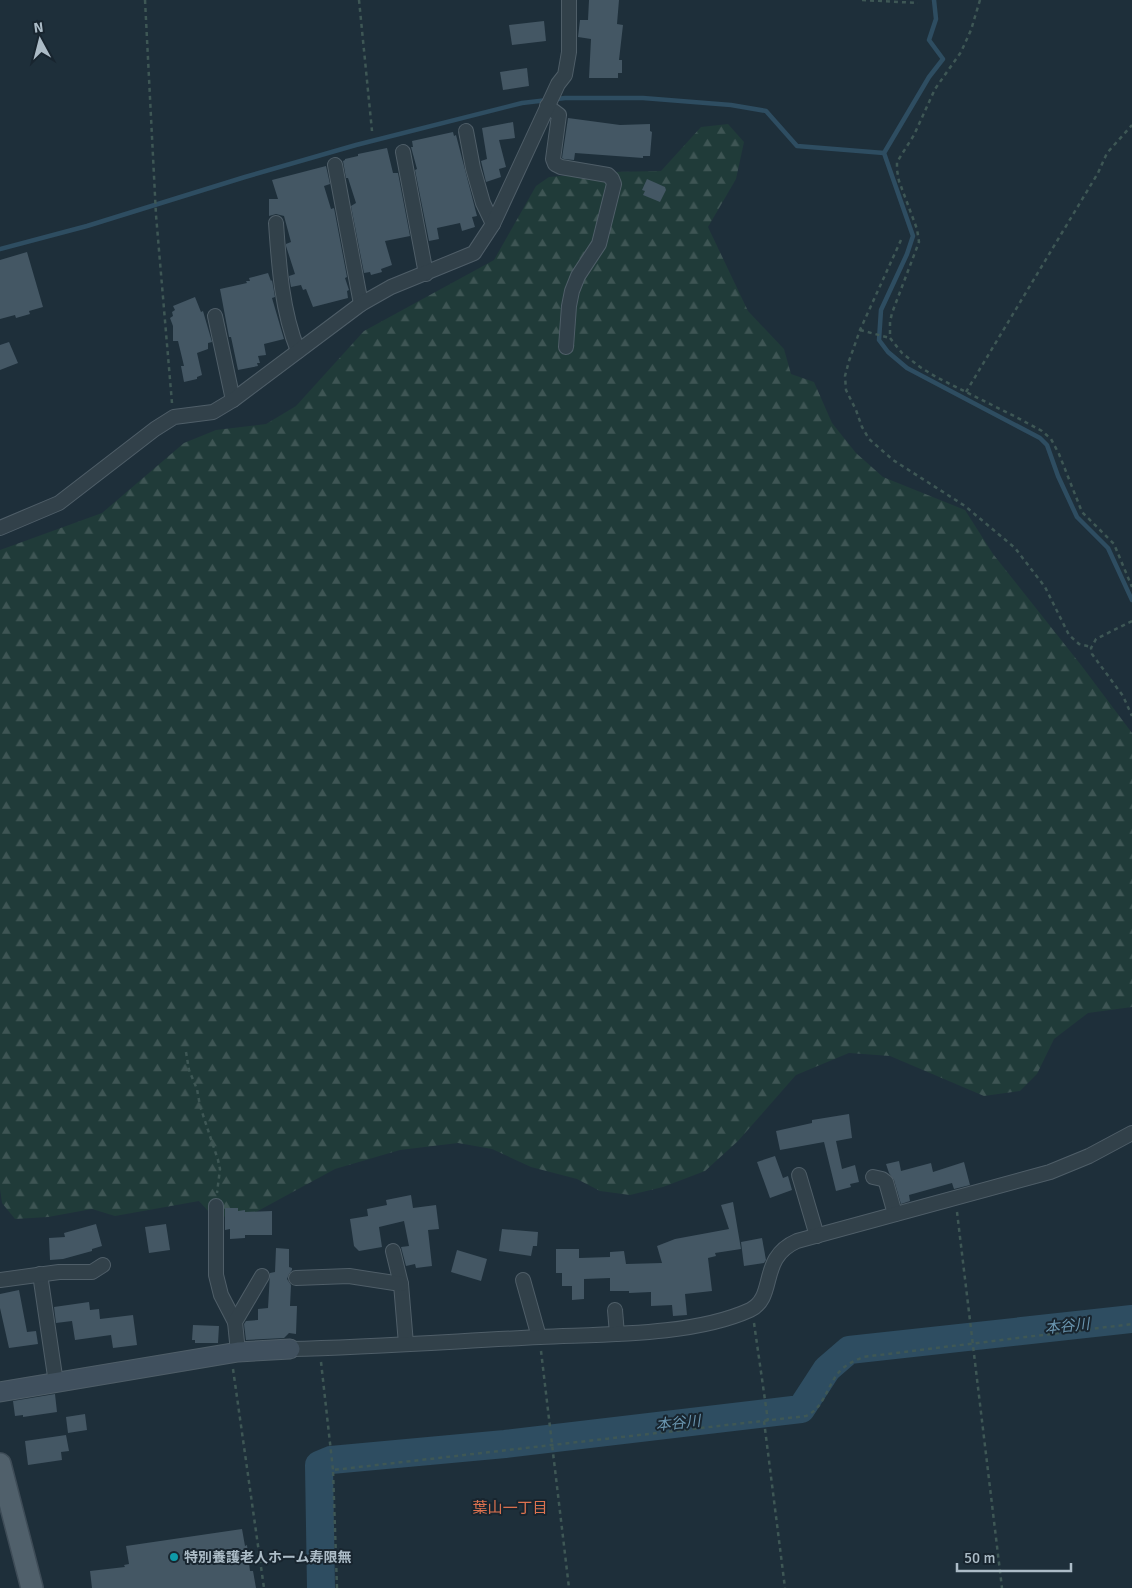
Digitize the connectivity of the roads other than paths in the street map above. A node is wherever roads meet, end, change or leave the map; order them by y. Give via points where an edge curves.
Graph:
1 (569, 0) edge
2 (547, 106) junction
3 (466, 131) dead end
4 (402, 152) dead end
5 (335, 164) dead end
6 (276, 223) dead end
7 (493, 224) junction
8 (426, 274) junction
9 (361, 304) junction
10 (215, 316) dead end
11 (566, 347) dead end
12 (298, 351) junction
13 (234, 400) junction
14 (0, 528) edge
15 (1132, 1133) edge
16 (799, 1175) dead end
17 (873, 1178) dead end
18 (216, 1206) road end
19 (895, 1214) junction
20 (817, 1236) junction
21 (393, 1251) dead end
22 (103, 1265) dead end
23 (40, 1274) junction
24 (262, 1276) dead end
25 (296, 1278) dead end
26 (0, 1280) edge
27 (522, 1280) dead end
28 (401, 1284) junction
29 (615, 1310) dead end
30 (235, 1322) junction
31 (617, 1334) junction
32 (539, 1338) junction
33 (406, 1344) junction
34 (290, 1350) joint
35 (234, 1352) junction
36 (56, 1382) junction
37 (0, 1392) edge
38 (0, 1464) edge
39 (32, 1588) edge

1 - 2 street via 569,52 565,75
2 - 7 street
2 - 11 street via 559,116 555,164 608,175 614,184 599,244 572,291
3 - 7 street via 482,203
4 - 8 street
5 - 9 street
6 - 12 street via 282,288
7 - 8 street via 474,253
8 - 9 street via 391,287
9 - 12 street
10 - 13 street
12 - 13 street
13 - 14 street via 213,412 174,417 59,503
15 - 19 street via 1070,1165
16 - 20 street
17 - 19 street via 886,1182
18 - 30 street via 216,1275
19 - 20 street
20 - 31 street via 786,1246 778,1254 772,1264 763,1299 752,1309 704,1324
21 - 28 street
22 - 23 street via 92,1272
23 - 26 street
23 - 36 street
24 - 30 street
25 - 28 street via 349,1276
27 - 32 street
28 - 33 street
29 - 31 street
30 - 35 street
31 - 32 street
32 - 33 street
33 - 34 street
34 - 35 street
35 - 36 street
36 - 37 street
38 - 39 main road

